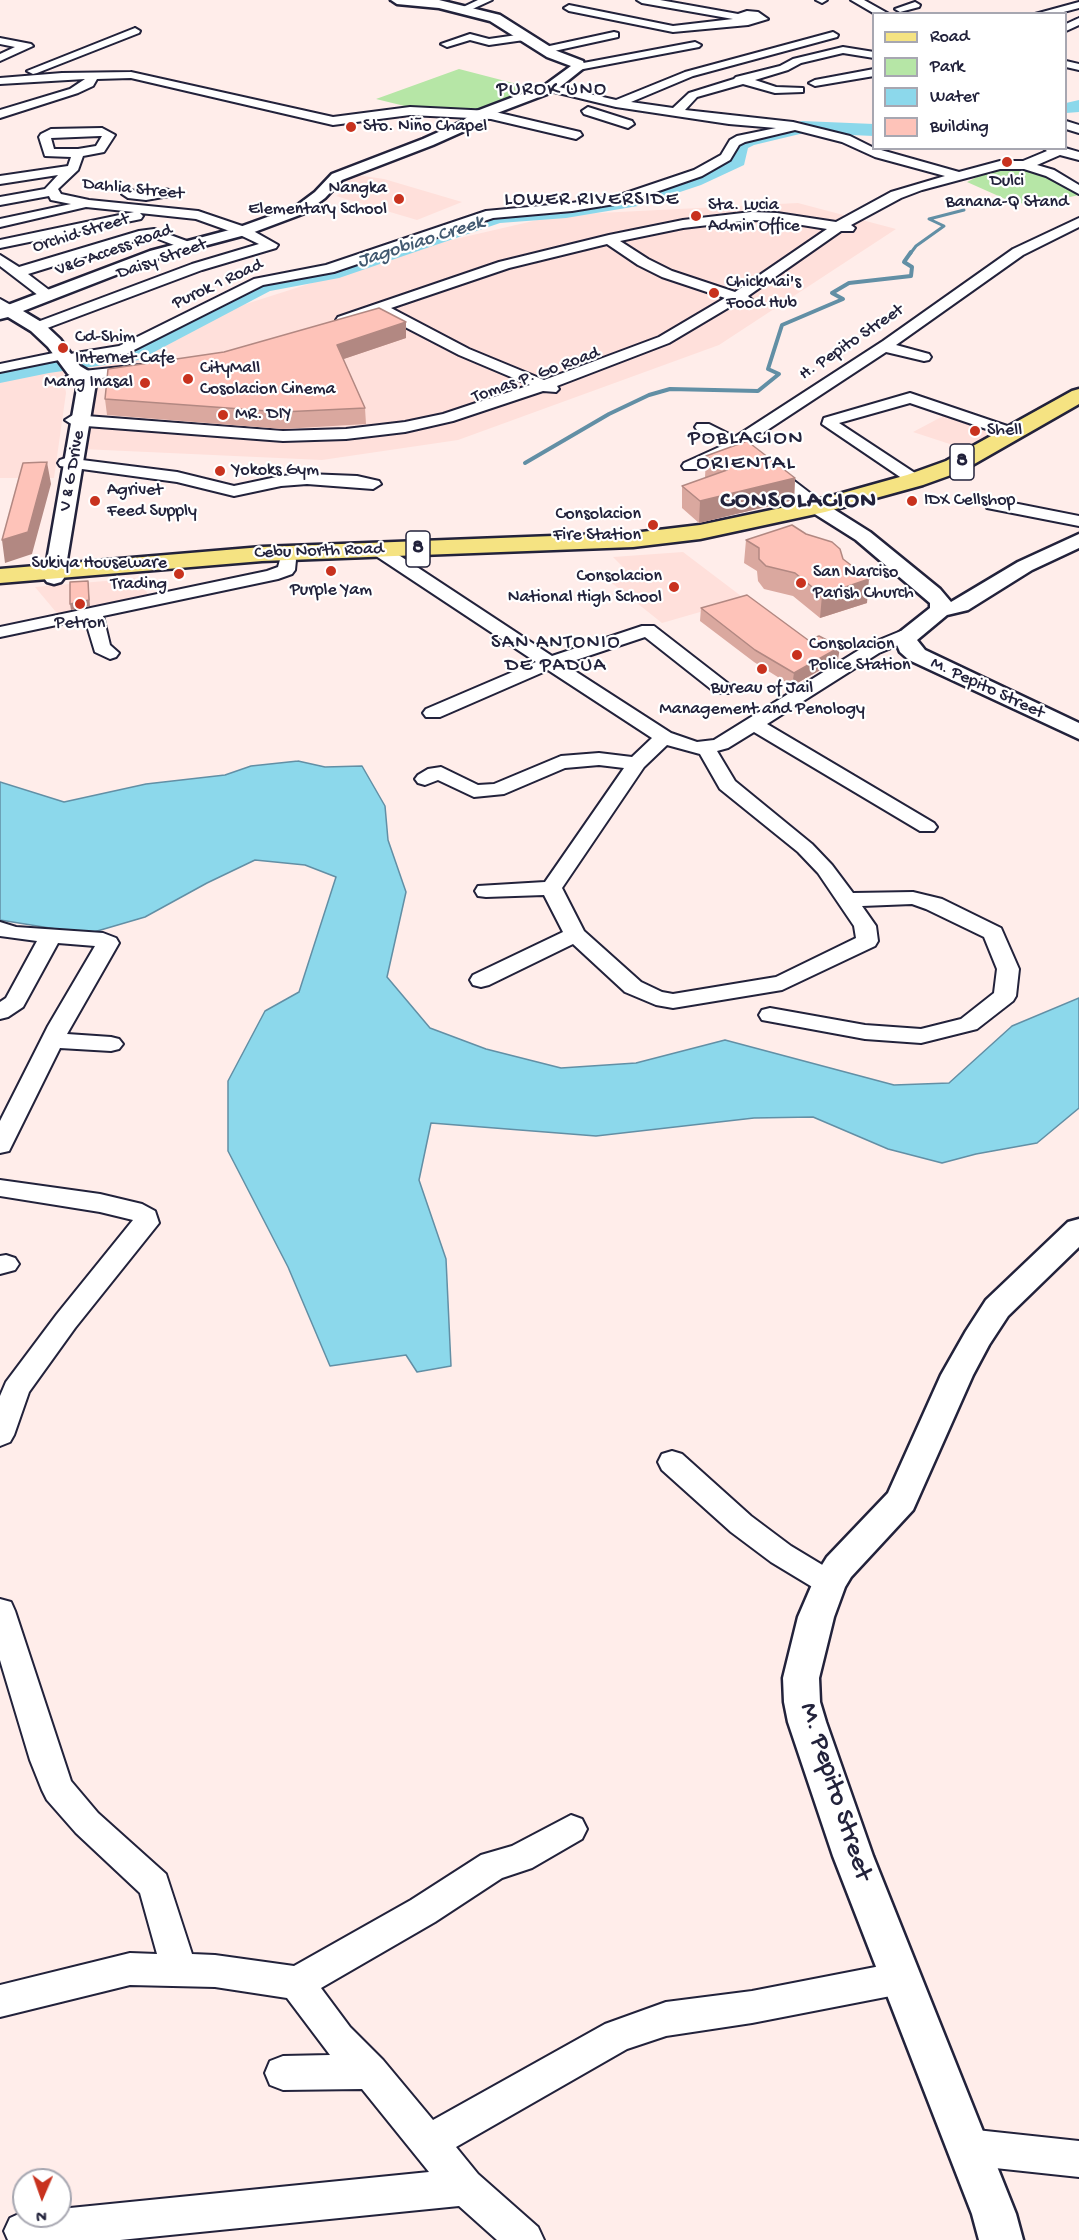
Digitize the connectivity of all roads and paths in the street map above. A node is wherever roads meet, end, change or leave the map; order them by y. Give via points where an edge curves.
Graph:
1 (397, 0) edge
2 (487, 0) edge
3 (642, 0) edge
4 (856, 0) edge
5 (696, 5) edge
6 (1079, 5) edge
7 (765, 6) dead end
8 (569, 8) dead end
9 (464, 9) junction
10 (880, 12) edge
11 (1049, 12) edge
12 (740, 18) junction
13 (135, 31) dead end
14 (614, 35) dead end
15 (833, 35) dead end
16 (524, 37) junction
17 (0, 41) edge
18 (447, 44) dead end
19 (695, 45) dead end
20 (545, 50) junction
21 (872, 55) edge
22 (31, 57) dead end
23 (0, 58) edge
24 (578, 67) junction
25 (784, 68) junction
26 (0, 69) edge
27 (92, 70) junction
28 (872, 72) edge
29 (740, 79) junction
30 (4, 81) edge
31 (799, 90) dead end
32 (551, 95) junction
33 (233, 98) junction
34 (616, 104) junction
35 (575, 108) dead end
36 (217, 109) dead end
37 (745, 111) dead end
38 (676, 112) junction
39 (0, 114) edge
40 (479, 115) junction
41 (729, 120) junction
42 (628, 124) dead end
43 (798, 124) junction
44 (576, 135) dead end
45 (1053, 150) edge
46 (78, 153) dead end
47 (1079, 156) edge
48 (1025, 165) junction
49 (71, 169) junction
50 (960, 176) junction
51 (0, 180) edge
52 (51, 190) junction
53 (86, 190) dead end
54 (1079, 190) edge
55 (117, 193) dead end
56 (165, 193) dead end
57 (0, 201) edge
58 (89, 204) junction
59 (163, 211) junction
60 (1079, 222) edge
61 (0, 223) edge
62 (844, 230) junction
63 (243, 231) junction
64 (619, 240) junction
65 (0, 244) edge
66 (187, 246) junction
67 (0, 259) edge
68 (18, 272) junction
69 (48, 296) junction
70 (747, 297) junction
71 (4, 309) edge
72 (378, 312) junction
73 (37, 327) junction
74 (328, 329) edge
75 (884, 347) junction
76 (924, 357) dead end
77 (0, 368) edge
78 (73, 370) junction
79 (154, 371) edge
80 (541, 391) junction
81 (1079, 395) edge
82 (1079, 408) edge
83 (77, 424) junction
84 (704, 427) dead end
85 (1012, 439) junction
86 (737, 444) junction
87 (71, 463) junction
88 (690, 466) dead end
89 (915, 480) junction
90 (373, 484) dead end
91 (993, 504) dead end
92 (821, 510) junction
93 (1079, 521) edge
94 (1079, 540) edge
95 (383, 553) junction
96 (287, 560) junction
97 (50, 575) junction
98 (0, 576) edge
99 (0, 584) edge
100 (940, 610) junction
101 (93, 613) junction
102 (0, 632) edge
103 (907, 635) junction
104 (111, 653) dead end
105 (550, 663) junction
106 (723, 689) dead end
107 (433, 713) dead end
108 (754, 724) junction
109 (1079, 732) edge
110 (664, 737) junction
111 (706, 748) junction
112 (637, 763) junction
113 (425, 779) dead end
114 (927, 827) dead end
115 (552, 888) junction
116 (486, 891) dead end
117 (848, 900) junction
118 (0, 929) edge
119 (575, 934) junction
120 (50, 937) junction
121 (481, 980) dead end
122 (0, 1012) edge
123 (770, 1015) dead end
124 (53, 1040) junction
125 (111, 1044) dead end
126 (0, 1145) edge
127 (0, 1188) edge
128 (1079, 1229) edge
129 (0, 1435) edge
130 (672, 1462) dead end
131 (830, 1583) junction
132 (0, 1611) edge
133 (571, 1829) dead end
134 (178, 1970) junction
135 (901, 1978) junction
136 (297, 1983) junction
137 (0, 2001) edge
138 (370, 2072) junction
139 (284, 2073) dead end
140 (430, 2142) junction
141 (967, 2147) junction
142 (1079, 2159) edge
143 (465, 2187) junction
144 (23, 2231) dead end
145 (525, 2240) edge
146 (1001, 2240) edge

1 - 9 street
2 - 9 street
3 - 5 street
4 - 10 street
5 - 12 street
6 - 11 street
7 - 12 street via 755,15 763,19 755,22
8 - 12 street via 674,29 709,27
9 - 16 street via 495,18
13 - 30 street
14 - 20 street
15 - 34 street via 689,74
16 - 18 street via 489,42 470,37
16 - 20 street
17 - 23 street via 27,46
19 - 24 street
20 - 24 street
21 - 25 street via 843,50
22 - 26 street
24 - 32 street
25 - 28 street via 835,79
25 - 29 street
27 - 30 street via 77,76
27 - 33 street
27 - 39 street via 89,84
29 - 31 street via 775,90
29 - 38 street via 693,95
32 - 34 street
32 - 40 street, V&G Access Road via 531,96
33 - 36 street
33 - 40 street via 333,121 410,111
34 - 38 street
35 - 42 street
37 - 41 street
38 - 41 street
40 - 44 street via 502,116
40 - 63 street, V&G Access Road via 428,142 337,177 300,210
41 - 43 street
43 - 50 street via 879,154
43 - 78 street, Purok 1 Road via 741,139 726,157 698,173 622,199 491,214 329,269 258,282 123,350
45 - 47 street
45 - 48 street
46 - 49 street
48 - 50 street, Tomas P. Go Road via 1000,165
48 - 54 street, Tomas P. Go Road via 1050,173
49 - 51 street
49 - 52 street, Dahlia Street
50 - 62 street, Tomas P. Go Road
52 - 53 street
52 - 57 street
52 - 58 street, Dahlia Street via 64,200
55 - 56 street
58 - 59 street, Dahlia Street
58 - 61 street
59 - 63 street, Dahlia Street via 198,215
59 - 65 street
60 - 75 street, H. Pepito Street via 1012,256
62 - 64 street via 753,220
62 - 70 street, Tomas P. Go Road
63 - 66 street, V&G Access Road
63 - 73 street, Daisy Street via 271,245 197,267
64 - 70 street via 643,262 667,274
64 - 72 street
66 - 68 street, Orchid Street via 154,233 144,234
66 - 69 street, V&G Access Road
67 - 68 street
68 - 69 street
69 - 71 street, V&G Access Road
70 - 80 street, Tomas P. Go Road via 676,345
71 - 73 street
72 - 74 street
72 - 80 street via 449,358
73 - 78 street via 54,342
75 - 76 street
75 - 86 street, H. Pepito Street
77 - 78 street
78 - 79 street
78 - 83 street, V & G Drive
80 - 83 street, Tomas P. Go Road via 458,424 348,441 281,443
81 - 85 main road, Cebu North Road / 8
82 - 85 main road, Cebu North Road / 8
83 - 87 street, V & G Drive
84 - 86 street
85 - 89 main road, Cebu North Road / 8
85 - 89 street via 910,398 830,421
85 - 92 main road, Cebu North Road / 8 via 967,471 931,485
86 - 88 street, H. Pepito Street
86 - 92 street
87 - 90 street via 177,477 234,491 307,479
87 - 97 street, V & G Drive
89 - 92 main road, Cebu North Road / 8
91 - 93 street
92 - 95 main road, Cebu North Road / 8 via 712,539 648,547
92 - 100 street via 863,536 933,593 941,602
94 - 100 street, M. Pepito Street via 1025,566 961,606
95 - 96 main road, Cebu North Road / 8
95 - 97 main road, Cebu North Road / 8 via 262,554
95 - 105 street
96 - 97 main road, Cebu North Road / 8
96 - 101 street via 286,570 272,575
97 - 98 main road, Cebu North Road / 8
97 - 99 main road, Cebu North Road / 8
100 - 103 street, M. Pepito Street
101 - 102 street
101 - 104 street via 102,648
103 - 108 street, M. Pepito Street via 873,649
103 - 109 street, M. Pepito Street via 908,647 917,655
105 - 106 street via 648,630
105 - 107 street
105 - 110 street
108 - 111 street, M. Pepito Street via 721,744
108 - 114 street
110 - 111 street
110 - 112 street
111 - 117 street via 727,785 805,848
112 - 113 street via 599,759 561,762 497,790 474,791 441,772
112 - 115 street
115 - 116 street
115 - 119 street
117 - 119 street via 867,933 867,940 858,946 782,983 674,1001 633,987
117 - 123 street via 913,898 993,933 1008,969 1005,996 969,1024 921,1036 865,1032
118 - 120 street
119 - 121 street
120 - 122 street via 15,1002
120 - 124 street via 108,943
124 - 125 street
124 - 126 street
127 - 129 street via 121,1208 146,1217 146,1222 16,1389
128 - 131 street, M. Pepito Street via 997,1308 957,1375 901,1501 839,1567
130 - 131 street via 741,1524
131 - 135 street, M. Pepito Street via 807,1648 801,1678 802,1702 853,1856
132 - 134 street via 58,1790 87,1823 154,1885
133 - 136 street via 520,1858 493,1866
134 - 136 street via 215,1971
134 - 137 street via 130,1969
135 - 140 street via 666,2019 618,2036
135 - 141 street, M. Pepito Street
136 - 138 street via 338,2039
138 - 139 street
138 - 140 street
140 - 143 street
141 - 142 street
141 - 146 street, M. Pepito Street
143 - 144 street
143 - 145 street

